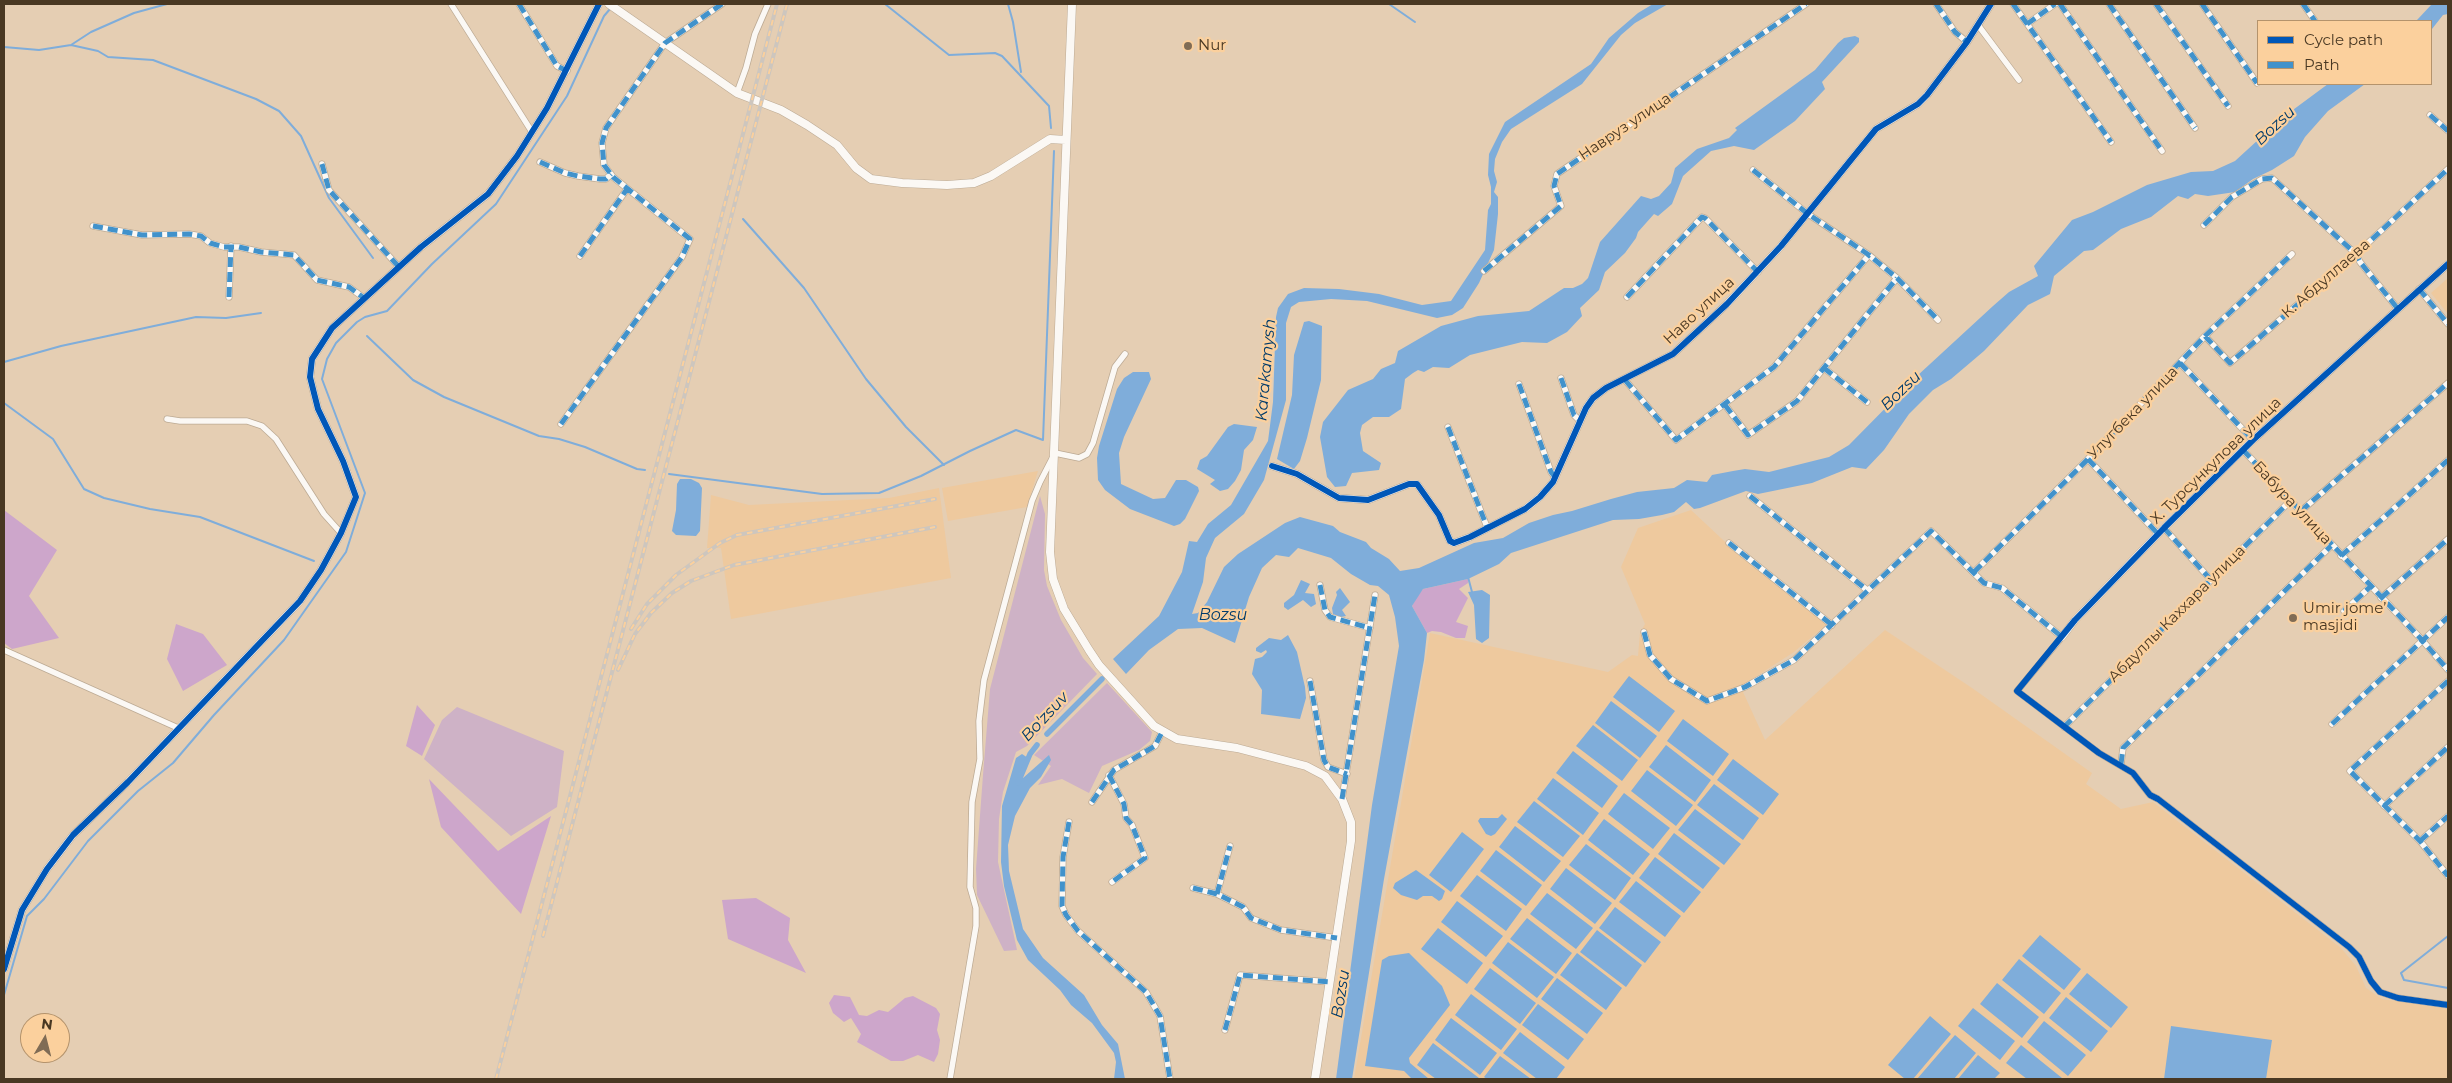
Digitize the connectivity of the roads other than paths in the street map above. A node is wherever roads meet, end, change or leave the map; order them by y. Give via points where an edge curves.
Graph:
1 (451, 4) edge
2 (518, 4) edge
3 (599, 4) edge
4 (609, 4) edge
5 (722, 4) edge
6 (768, 4) edge
7 (1072, 4) edge
8 (1806, 4) edge
9 (1936, 4) edge
10 (1991, 4) edge
11 (2013, 4) edge
12 (2055, 4) edge
13 (2060, 4) edge
14 (2108, 4) edge
15 (2156, 4) edge
16 (2202, 4) edge
17 (2303, 4) edge
18 (2315, 20) edge
19 (2027, 24) junction
20 (1978, 25) junction
21 (1967, 42) junction
22 (665, 44) junction
23 (567, 71) junction
24 (2019, 80) dead end
25 (2256, 83) dead end
26 (737, 93) junction
27 (2228, 106) dead end
28 (2430, 114) dead end
29 (1067, 125) junction
30 (2195, 128) dead end
31 (2448, 131) edge
32 (532, 132) junction
33 (1050, 139) junction
34 (1066, 140) junction
35 (2111, 142) dead end
36 (2162, 151) dead end
37 (540, 162) dead end
38 (322, 164) dead end
39 (2448, 169) edge
40 (1753, 170) dead end
41 (611, 174) junction
42 (627, 189) junction
43 (1808, 214) junction
44 (2204, 225) dead end
45 (93, 226) dead end
46 (230, 246) junction
47 (2292, 254) dead end
48 (2356, 254) junction
49 (1869, 255) junction
50 (580, 256) dead end
51 (2448, 264) edge
52 (399, 267) junction
53 (1484, 272) dead end
54 (1758, 272) junction
55 (1897, 278) junction
56 (2419, 289) junction
57 (229, 297) dead end
58 (1627, 297) dead end
59 (364, 298) junction
60 (2398, 309) junction
61 (1938, 320) dead end
62 (2448, 324) edge
63 (2205, 336) junction
64 (1125, 354) dead end
65 (2180, 363) junction
66 (1824, 368) junction
67 (1562, 378) dead end
68 (1625, 380) junction
69 (2448, 382) edge
70 (1519, 384) dead end
71 (1867, 402) dead end
72 (1725, 405) junction
73 (167, 419) dead end
74 (1580, 421) junction
75 (560, 424) dead end
76 (1448, 426) dead end
77 (2253, 440) junction
78 (2243, 450) junction
79 (1055, 453) junction
80 (2088, 459) junction
81 (2448, 460) edge
82 (1272, 466) dead end
83 (1555, 477) junction
84 (1750, 496) dead end
85 (2290, 501) junction
86 (2301, 512) junction
87 (1487, 528) junction
88 (2161, 531) junction
89 (341, 533) junction
90 (2448, 539) edge
91 (1729, 543) dead end
92 (2331, 546) junction
93 (2341, 556) junction
94 (1974, 572) junction
95 (2211, 580) junction
96 (1320, 585) dead end
97 (2370, 587) junction
98 (1867, 590) junction
99 (1375, 595) dead end
100 (2381, 598) junction
101 (2344, 612) dead end
102 (2448, 616) edge
103 (1832, 625) junction
104 (1370, 628) junction
105 (1644, 632) dead end
106 (2062, 637) junction
107 (2422, 640) junction
108 (4, 650) edge
109 (2448, 670) edge
110 (1310, 680) dead end
111 (2448, 682) edge
112 (2332, 724) dead end
113 (178, 728) junction
114 (2064, 728) junction
115 (1162, 732) junction
116 (2448, 747) edge
117 (2121, 764) junction
118 (1347, 774) junction
119 (1109, 775) junction
120 (1342, 799) junction
121 (1092, 802) dead end
122 (2384, 806) junction
123 (2448, 816) edge
124 (1069, 822) dead end
125 (2420, 841) junction
126 (1230, 846) dead end
127 (2448, 876) edge
128 (1112, 882) dead end
129 (1193, 888) dead end
130 (1217, 894) junction
131 (1337, 938) junction
132 (4, 969) edge
133 (1330, 982) junction
134 (2448, 1005) edge
135 (1225, 1030) dead end
136 (950, 1079) edge
137 (1170, 1079) edge
138 (1314, 1079) edge

1 - 32 street
2 - 23 street via 558,66
3 - 23 street
4 - 22 main road
5 - 22 street
6 - 26 street
7 - 29 main road
8 - 53 street, Навруз улица via 1557,174 1554,186 1562,206
9 - 21 street via 1955,32
10 - 20 street, Наво улица
11 - 19 street
12 - 19 street
13 - 36 street
14 - 30 street
15 - 27 street
16 - 25 street
17 - 18 street
19 - 35 street
20 - 21 street, Наво улица
20 - 24 street
21 - 43 street, Наво улица via 1922,99 1871,134
22 - 26 main road
22 - 41 street via 606,128 602,142 604,165
23 - 32 street
26 - 33 main road via 794,117 837,146 864,175 880,180 948,185 974,182 991,176
28 - 31 street
29 - 33 main road via 1063,132
29 - 34 main road
32 - 52 street via 488,194
33 - 34 main road
34 - 79 main road
37 - 41 street via 578,176 606,179
38 - 52 street via 329,190
39 - 48 street, К. Абдуллаева
40 - 43 street
41 - 42 street
42 - 50 street
42 - 75 street via 690,239 688,249
43 - 49 street
43 - 54 street, Наво улица
44 - 48 street via 2232,196 2268,177
45 - 46 street via 142,235 189,234 201,236 210,243
46 - 57 street
46 - 59 street via 294,255 317,280 349,288
47 - 63 street, Улугбека улица
48 - 60 street
48 - 63 street, К. Абдуллаева via 2230,363
49 - 55 street
49 - 72 street via 1774,368
51 - 56 street, Х. Турсункулова улица
52 - 59 street
54 - 58 street via 1702,217
54 - 68 street, Наво улица via 1672,354
55 - 61 street
55 - 66 street
56 - 60 street, Х. Турсункулова улица
56 - 62 street
59 - 89 street via 332,328 312,358 310,377 318,409 356,497
60 - 77 street, Х. Турсункулова улица
63 - 65 street, Улугбека улица
64 - 79 street via 1115,367 1087,454 1078,458
65 - 77 street
65 - 80 street, Улугбека улица
66 - 71 street
66 - 72 street via 1797,401 1748,435
67 - 74 street via 1574,415
68 - 72 street via 1676,440
68 - 74 street, Наво улица via 1593,398
69 - 86 street
70 - 83 street
73 - 89 street via 247,420 262,426 276,439 324,514
74 - 83 street, Наво улица
76 - 87 street
77 - 78 street, Х. Турсункулова улица
78 - 85 street, Бабура улица
78 - 88 street, Х. Турсункулова улица
79 - 115 main road via 1050,559 1057,594 1099,665
79 - 136 street via 1032,502 984,680 979,721 980,759 972,802 970,887 976,908 975,939
80 - 88 street
80 - 94 street, Улугбека улица
81 - 93 street, Бабура улица
82 - 87 street, Наво улица via 1296,474 1339,498 1368,500 1417,484 1439,515 1452,543
83 - 87 street, Наво улица via 1540,497 1525,509
84 - 98 street
85 - 86 street, Бабура улица
85 - 95 street, Абдуллы Каххара улица
86 - 92 street, Бабура улица
88 - 95 street
88 - 106 street, Х. Турсункулова улица
89 - 113 street via 300,601
90 - 100 street
91 - 103 street
92 - 93 street, Бабура улица
92 - 117 street via 2123,748
93 - 97 street, Бабура улица
94 - 98 street via 1931,532
94 - 106 street via 1984,584 2002,588
95 - 114 street, Абдуллы Каххара улица
96 - 104 street via 1330,617
97 - 100 street, Бабура улица
97 - 101 street
98 - 103 street
99 - 104 street
100 - 107 street, Бабура улица
102 - 107 street
103 - 105 street via 1794,660 1745,688 1707,701 1671,680 1650,656
104 - 118 street
106 - 114 street, Х. Турсункулова улица via 2017,691
107 - 109 street, Бабура улица
107 - 112 street
108 - 113 street
110 - 118 street via 1324,760 1328,767
111 - 122 street via 2350,771
113 - 132 street via 73,835 47,868 22,910
114 - 117 street
115 - 119 street via 1155,746
115 - 120 main road via 1178,739 1237,748 1306,766 1327,778
116 - 122 street
117 - 134 street via 2138,778 2150,795 2349,947 2359,957 2380,992 2398,998
118 - 120 street
119 - 121 street
119 - 128 street via 1146,858
120 - 131 main road via 1351,822 1351,841
122 - 125 street
123 - 125 street
124 - 137 street via 1063,857 1062,906 1078,931 1146,992 1160,1016
125 - 127 street
126 - 130 street
129 - 130 street
130 - 131 street via 1242,907 1251,918 1281,930
131 - 133 main road
133 - 135 street via 1240,975
133 - 138 main road

